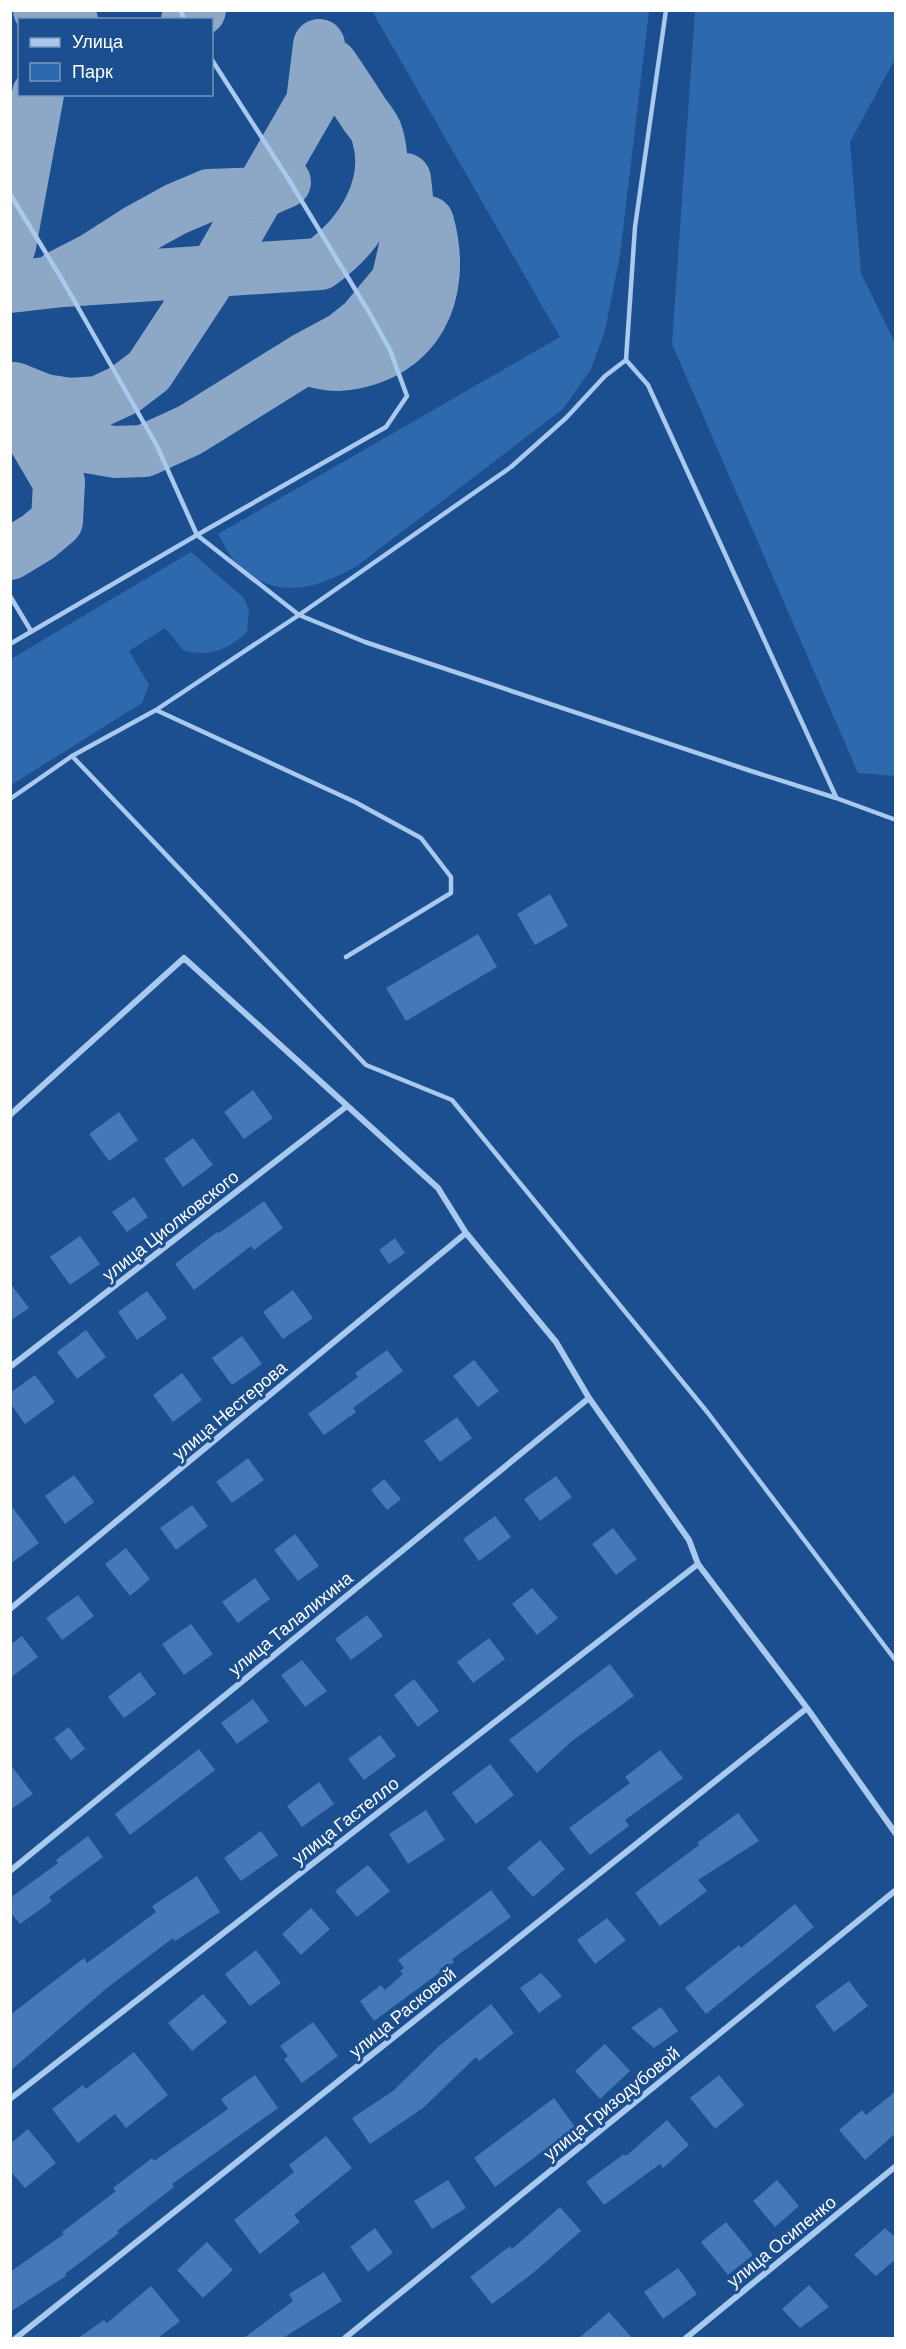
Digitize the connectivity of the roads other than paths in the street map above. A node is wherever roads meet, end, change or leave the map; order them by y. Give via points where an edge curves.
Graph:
1 (666, 10) edge
2 (213, 62) edge
3 (10, 194) edge
4 (626, 360) junction
5 (197, 535) junction
6 (10, 596) edge
7 (299, 615) junction
8 (31, 631) junction
9 (10, 644) edge
10 (156, 710) junction
11 (72, 756) junction
12 (836, 798) junction
13 (10, 799) edge
14 (896, 820) edge
15 (346, 957) dead end
16 (347, 1106) junction
17 (10, 1115) edge
18 (466, 1233) junction
19 (10, 1367) edge
20 (589, 1398) junction
21 (698, 1564) junction
22 (10, 1609) edge
23 (896, 1661) edge
24 (807, 1708) junction
25 (896, 1834) edge
26 (10, 1870) edge
27 (896, 1890) edge
28 (10, 2099) edge
29 (896, 2166) edge
30 (16, 2338) edge
31 (345, 2338) edge
32 (686, 2338) edge

1 - 4 lane via 635,226
2 - 5 lane via 370,314 390,350 406,396 386,427
3 - 5 lane via 157,446
4 - 7 lane via 604,376 566,418 511,467
4 - 12 lane via 648,385
5 - 7 lane
5 - 8 lane
6 - 8 lane
7 - 10 lane
7 - 12 lane via 365,642
8 - 9 lane
10 - 11 lane
10 - 15 lane via 355,802 421,838 451,877 451,892
11 - 13 lane
11 - 23 lane via 366,1065 452,1100 708,1413
12 - 14 lane
16 - 17 street via 184,958
16 - 18 street via 438,1188
16 - 19 street, улица Циолковского
18 - 20 street via 556,1342
18 - 22 street, улица Нестерова
20 - 21 street via 689,1540
20 - 26 street, улица Талалихина
21 - 24 street
21 - 28 street, улица Гастелло
24 - 25 street
24 - 30 street, улица Расковой
27 - 31 street, улица Гризодубовой
29 - 32 street, улица Осипенко

